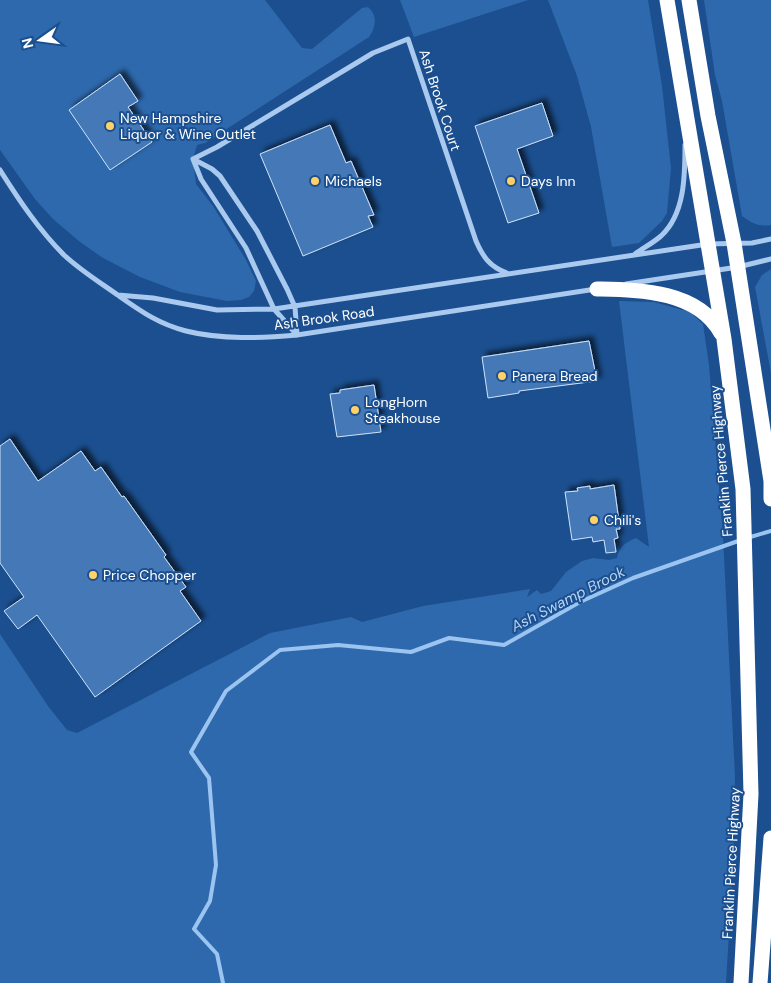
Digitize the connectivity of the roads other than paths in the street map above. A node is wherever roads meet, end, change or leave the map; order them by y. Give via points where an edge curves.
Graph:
1 (666, 0) edge
2 (688, 0) edge
3 (685, 109) junction
4 (193, 159) junction
5 (0, 170) edge
6 (771, 239) edge
7 (734, 243) junction
8 (708, 244) junction
9 (632, 256) junction
10 (771, 259) edge
11 (738, 267) junction
12 (712, 270) junction
13 (510, 274) junction
14 (597, 288) junction
15 (118, 295) junction
16 (294, 306) junction
17 (274, 309) junction
18 (297, 335) junction
19 (724, 339) junction
20 (771, 481) edge
21 (771, 499) edge
22 (771, 838) edge
23 (741, 983) edge
24 (760, 983) edge

1 - 3 highway, Franklin Pierce Highway
2 - 7 highway
3 - 8 highway, Franklin Pierce Highway
3 - 9 street via 685,161 680,205 662,236
4 - 13 street, Ash Brook Court via 373,53 408,39 478,247 492,266
4 - 16 street via 220,176 240,205 270,254
4 - 17 street via 201,178 246,248
5 - 15 street, Ash Brook Road via 39,227 65,255
6 - 7 street
7 - 8 street
7 - 11 highway
8 - 9 street
8 - 12 highway, Franklin Pierce Highway
9 - 13 street
10 - 11 street, Ash Brook Road
11 - 12 street, Ash Brook Road
11 - 20 highway
12 - 14 street, Ash Brook Road
12 - 19 highway, Franklin Pierce Highway
13 - 16 street
14 - 18 street, Ash Brook Road
14 - 19 highway via 671,296 705,314 715,323
15 - 17 street via 217,310
15 - 18 street, Ash Brook Road via 153,320 185,331 233,337
16 - 17 street
16 - 18 street
17 - 18 street
19 - 23 highway, Franklin Pierce Highway via 742,489 746,579 751,794
20 - 21 highway
22 - 24 highway

